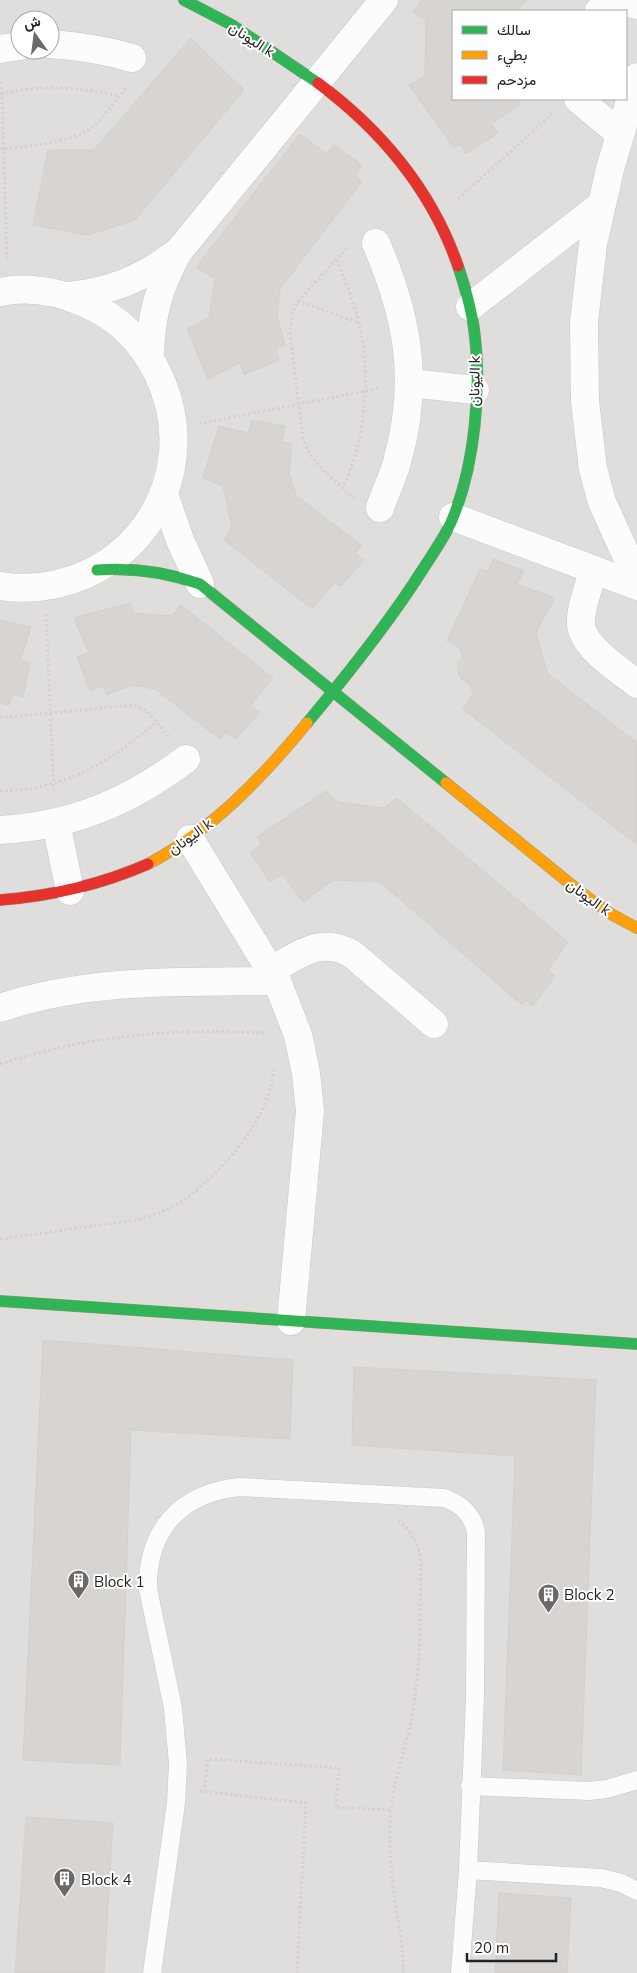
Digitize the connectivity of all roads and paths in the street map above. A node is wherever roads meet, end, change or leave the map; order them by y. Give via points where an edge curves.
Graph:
1 (184, 0) edge
2 (384, 0) edge
3 (637, 5) edge
4 (600, 10) edge
5 (60, 45) edge
6 (132, 58) joint
7 (637, 77) edge
8 (0, 82) edge
9 (318, 82) junction
10 (1, 94) edge
11 (119, 96) junction
12 (579, 100) edge
13 (554, 112) dead end
14 (619, 133) junction
15 (2, 149) edge
16 (602, 205) junction
17 (437, 218) junction
18 (376, 243) dead end
19 (348, 247) dead end
20 (178, 252) junction
21 (336, 260) junction
22 (4, 291) edge
23 (68, 296) junction
24 (298, 301) junction
25 (470, 307) junction
26 (360, 323) junction
27 (150, 357) junction
28 (410, 383) junction
29 (475, 390) junction
30 (366, 391) junction
31 (298, 405) junction
32 (174, 429) junction
33 (343, 488) junction
34 (164, 494) junction
35 (380, 508) joint
36 (453, 517) junction
37 (97, 570) junction
38 (594, 570) junction
39 (637, 579) edge
40 (200, 584) junction
41 (0, 586) edge
42 (45, 586) junction
43 (637, 586) edge
44 (637, 684) edge
45 (333, 692) junction
46 (49, 711) junction
47 (0, 718) edge
48 (156, 721) junction
49 (186, 759) joint
50 (54, 784) junction
51 (1, 790) edge
52 (56, 823) junction
53 (0, 830) edge
54 (190, 839) junction
55 (70, 891) junction
56 (0, 900) edge
57 (637, 928) edge
58 (274, 976) junction
59 (0, 1008) edge
60 (434, 1024) dead end
61 (266, 1033) junction
62 (298, 1035) junction
63 (270, 1038) dead end
64 (275, 1062) dead end
65 (0, 1064) edge
66 (0, 1239) edge
67 (0, 1301) edge
68 (291, 1321) junction
69 (637, 1344) edge
70 (396, 1519) dead end
71 (637, 1780) edge
72 (470, 1786) junction
73 (178, 1789) junction
74 (204, 1792) junction
75 (391, 1810) junction
76 (468, 1870) junction
77 (637, 1891) edge
78 (152, 1973) edge
79 (297, 1973) edge
80 (403, 1973) edge
81 (460, 1973) edge

1 - 9 street, اليونان k via 235,27
2 - 9 street
3 - 4 street via 613,1
5 - 6 street via 106,50
6 - 11 path via 144,65
7 - 14 street
8 - 10 path
9 - 17 street, اليونان k via 386,143 405,166
9 - 20 street
10 - 11 path via 30,88 60,87 90,89
10 - 15 path
11 - 15 path via 83,134
12 - 14 street
13 - 17 path
14 - 16 street
15 - 22 path
16 - 25 street
16 - 39 street via 593,244 584,322 588,436 602,502
17 - 25 street, اليونان k
18 - 28 street via 404,325
19 - 21 path
20 - 23 street via 159,266 123,284
20 - 27 street via 156,302 150,329
21 - 24 path
21 - 26 path
22 - 23 street via 38,290
23 - 27 street via 100,310 128,330
24 - 26 path
24 - 31 path via 290,333
25 - 29 street, اليونان k via 475,347
26 - 30 path
27 - 32 street via 167,391
28 - 29 street
28 - 30 path
28 - 35 street via 397,463
29 - 36 street, اليونان k via 470,449
30 - 31 path
30 - 33 path via 360,441
31 - 32 path
31 - 33 path via 303,439 310,456
32 - 34 street via 172,462
33 - 35 path via 375,518
34 - 37 street via 147,525 125,550
34 - 40 street, اليونان k
36 - 38 street
36 - 45 street, اليونان k via 389,622
37 - 40 street, اليونان k via 123,567 150,569
37 - 42 street
38 - 43 street
38 - 44 street via 580,619 581,629 591,647
40 - 45 street, اليونان k
41 - 42 street via 22,589
42 - 46 path
45 - 54 street, اليونان k via 252,785
45 - 57 street, اليونان k via 578,891
46 - 47 path
46 - 48 path via 134,705 146,710
46 - 50 path
48 - 49 path
48 - 50 path via 110,758
49 - 52 street via 138,792
50 - 51 path
50 - 52 path
52 - 53 street
52 - 55 street
54 - 55 street, اليونان k via 130,871
54 - 58 street
55 - 56 street, اليونان k
58 - 59 street via 124,984 50,994
58 - 60 street via 307,950 330,945 342,948
58 - 62 street
61 - 62 path
61 - 63 path
61 - 65 path via 171,1031 123,1036 76,1044
62 - 68 street via 310,1111
64 - 66 path via 273,1082 247,1139 234,1155 180,1203 136,1220
67 - 68 street
68 - 69 street
70 - 75 path via 413,1536 419,1549 421,1572 417,1683
71 - 72 lane via 589,1791
72 - 73 lane via 476,1698 476,1532 469,1514 454,1501 444,1498 240,1487 206,1494 177,1512 157,1539 151,1555 148,1589 173,1708
72 - 76 lane
73 - 74 path
73 - 78 lane
74 - 75 path via 208,1759 338,1768 336,1807
74 - 79 path via 306,1803
75 - 80 path via 391,1858 402,1938
76 - 77 lane via 601,1878
76 - 81 lane

